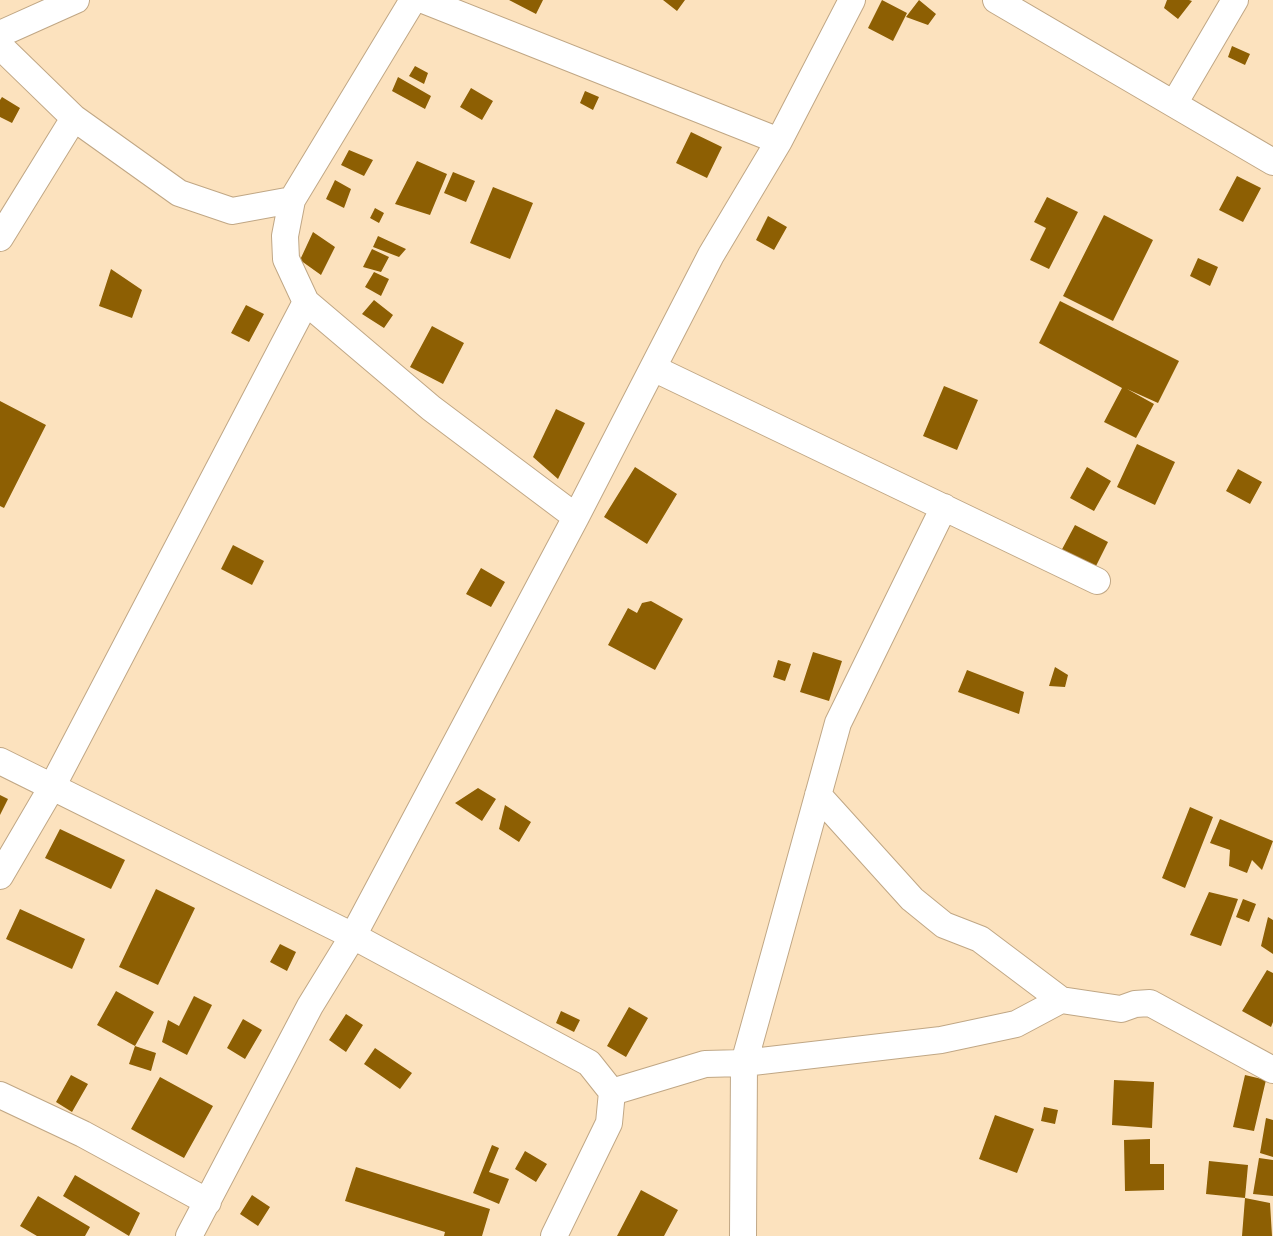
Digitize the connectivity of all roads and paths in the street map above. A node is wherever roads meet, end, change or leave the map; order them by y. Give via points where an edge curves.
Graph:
1 (76, 0) edge
2 (413, 0) edge
3 (423, 0) edge
4 (852, 0) edge
5 (996, 0) edge
6 (1235, 0) edge
7 (0, 34) edge
8 (0, 46) edge
9 (1174, 104) junction
10 (74, 118) junction
11 (779, 141) junction
12 (1273, 162) edge
13 (292, 200) junction
14 (0, 238) edge
15 (306, 302) junction
16 (653, 368) junction
17 (944, 507) junction
18 (576, 517) junction
19 (1097, 581) dead end
20 (0, 762) edge
21 (52, 787) junction
22 (818, 795) junction
23 (0, 876) edge
24 (353, 936) junction
25 (1061, 1000) junction
26 (744, 1063) junction
27 (1273, 1070) edge
28 (612, 1092) junction
29 (0, 1095) edge
30 (208, 1202) junction
31 (189, 1236) edge
32 (554, 1236) edge
33 (743, 1236) edge

1 - 7 street
2 - 13 street
3 - 11 street
4 - 11 street
5 - 9 street
6 - 9 street
8 - 10 street
9 - 12 street
10 - 13 street via 179,192 232,211
10 - 14 street
11 - 16 street via 711,256
13 - 15 street via 285,236 286,259
15 - 18 street via 431,408
15 - 21 street
16 - 17 street
16 - 18 street
17 - 19 street
17 - 22 street via 838,723
18 - 24 street
20 - 21 street
21 - 23 street
21 - 24 street
22 - 25 street via 912,899 944,925 980,940
22 - 26 street
24 - 28 street via 589,1063
24 - 30 street via 310,1006
25 - 26 street via 1016,1024 942,1040
25 - 27 street via 1120,1009 1150,1003
26 - 28 street via 705,1064
26 - 33 street
28 - 32 street via 609,1123
29 - 30 street via 83,1134
30 - 31 street

